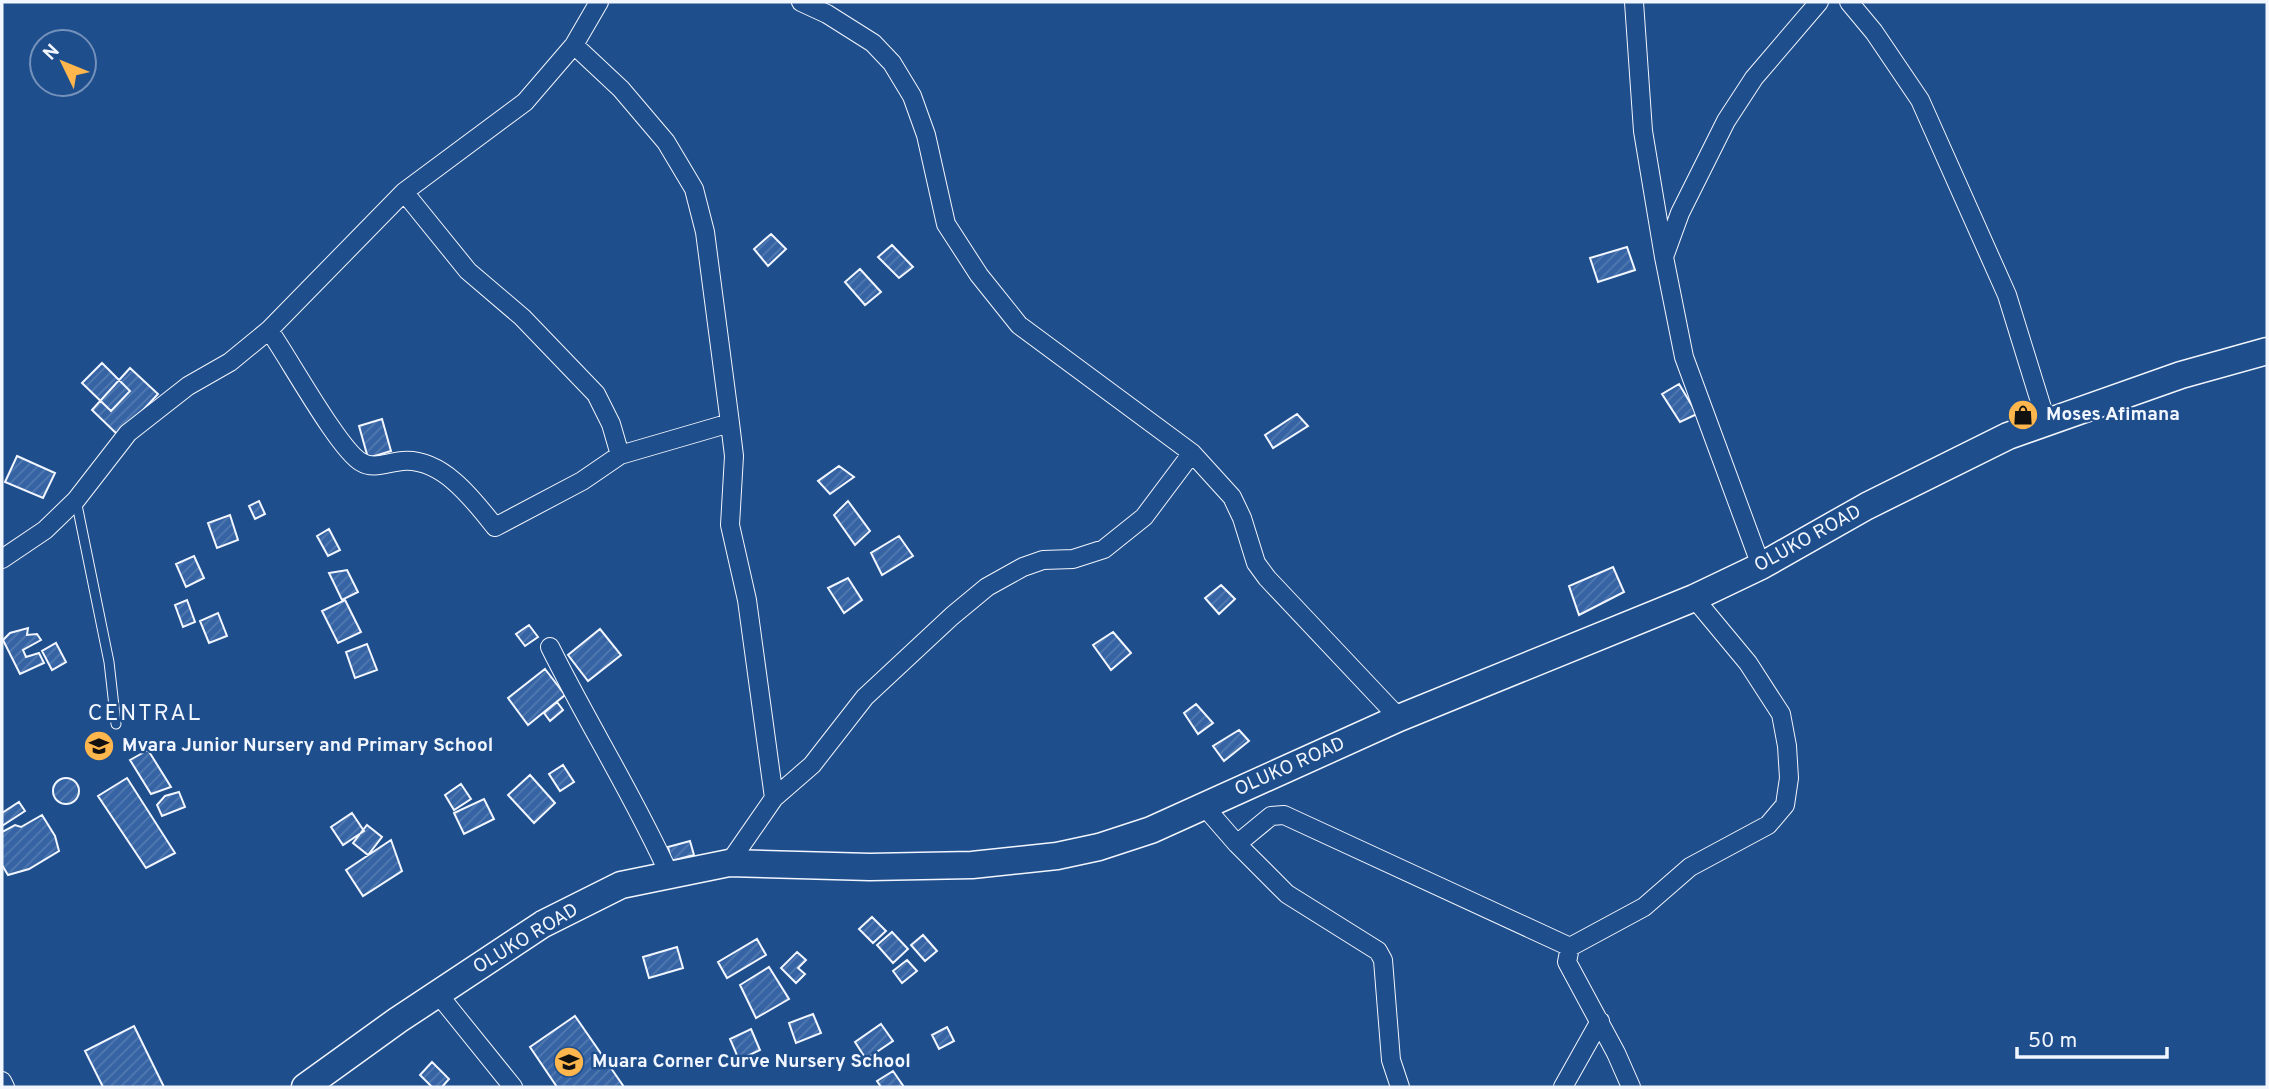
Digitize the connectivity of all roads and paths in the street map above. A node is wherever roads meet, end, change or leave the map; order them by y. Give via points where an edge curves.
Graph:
1 (599, 2) edge
2 (801, 2) edge
3 (1634, 2) edge
4 (1819, 2) edge
5 (1849, 2) edge
6 (574, 45) junction
7 (404, 191) junction
8 (1664, 257) junction
9 (269, 330) junction
10 (2267, 351) edge
11 (2046, 421) junction
12 (730, 423) junction
13 (1192, 453) junction
14 (620, 455) junction
15 (76, 500) junction
16 (2, 559) edge
17 (1761, 566) junction
18 (1694, 598) junction
19 (550, 647) dead end
20 (1399, 718) junction
21 (116, 724) dead end
22 (774, 798) junction
23 (1204, 806) junction
24 (1237, 844) junction
25 (729, 863) junction
26 (669, 874) junction
27 (1570, 947) junction
28 (438, 994) junction
29 (1600, 1021) junction
30 (2, 1081) edge
31 (5, 1087) edge
32 (305, 1087) edge
33 (513, 1087) edge
34 (1400, 1087) edge
35 (1563, 1087) edge
36 (1631, 1087) edge

1 - 6 street
2 - 13 street via 873,43 892,64 912,96 926,135 946,224 1019,326
3 - 8 street via 1643,131
4 - 8 street via 1754,78 1726,121 1679,213
5 - 11 street via 1920,100 2007,295
6 - 7 street via 525,102
6 - 12 street via 621,89 666,142 694,189 705,232
7 - 9 street
7 - 14 street via 468,271 522,317 596,394
8 - 17 street via 1684,357
9 - 14 street via 359,461 373,466 422,462 474,500 495,527 582,481
9 - 15 street via 128,433
10 - 11 main road, OLUKO ROAD
11 - 17 main road, OLUKO ROAD via 1867,506
12 - 14 street
12 - 22 street via 734,456 730,525 747,600
13 - 20 street via 1232,497 1256,563 1267,578
13 - 22 street via 1144,517 1104,549 1073,559 1043,560 987,587 865,697 812,765
15 - 16 street via 45,530
15 - 21 lane via 109,662
17 - 18 main road, OLUKO ROAD
18 - 20 main road, OLUKO ROAD
18 - 27 street via 1748,663 1781,714 1788,767 1786,805 1768,825 1690,867 1644,907
19 - 26 street via 638,807
20 - 23 main road, OLUKO ROAD
22 - 25 street
23 - 24 street
23 - 25 main road, OLUKO ROAD via 1151,830 1057,856 870,867
24 - 27 street via 1271,816 1284,815
24 - 34 street via 1287,894 1378,951 1383,960 1391,1060
25 - 26 main road, OLUKO ROAD
26 - 28 main road, OLUKO ROAD via 621,885 543,923
27 - 29 street via 1567,962
28 - 32 main road, OLUKO ROAD
28 - 33 street
29 - 35 street
29 - 36 street
30 - 31 street

